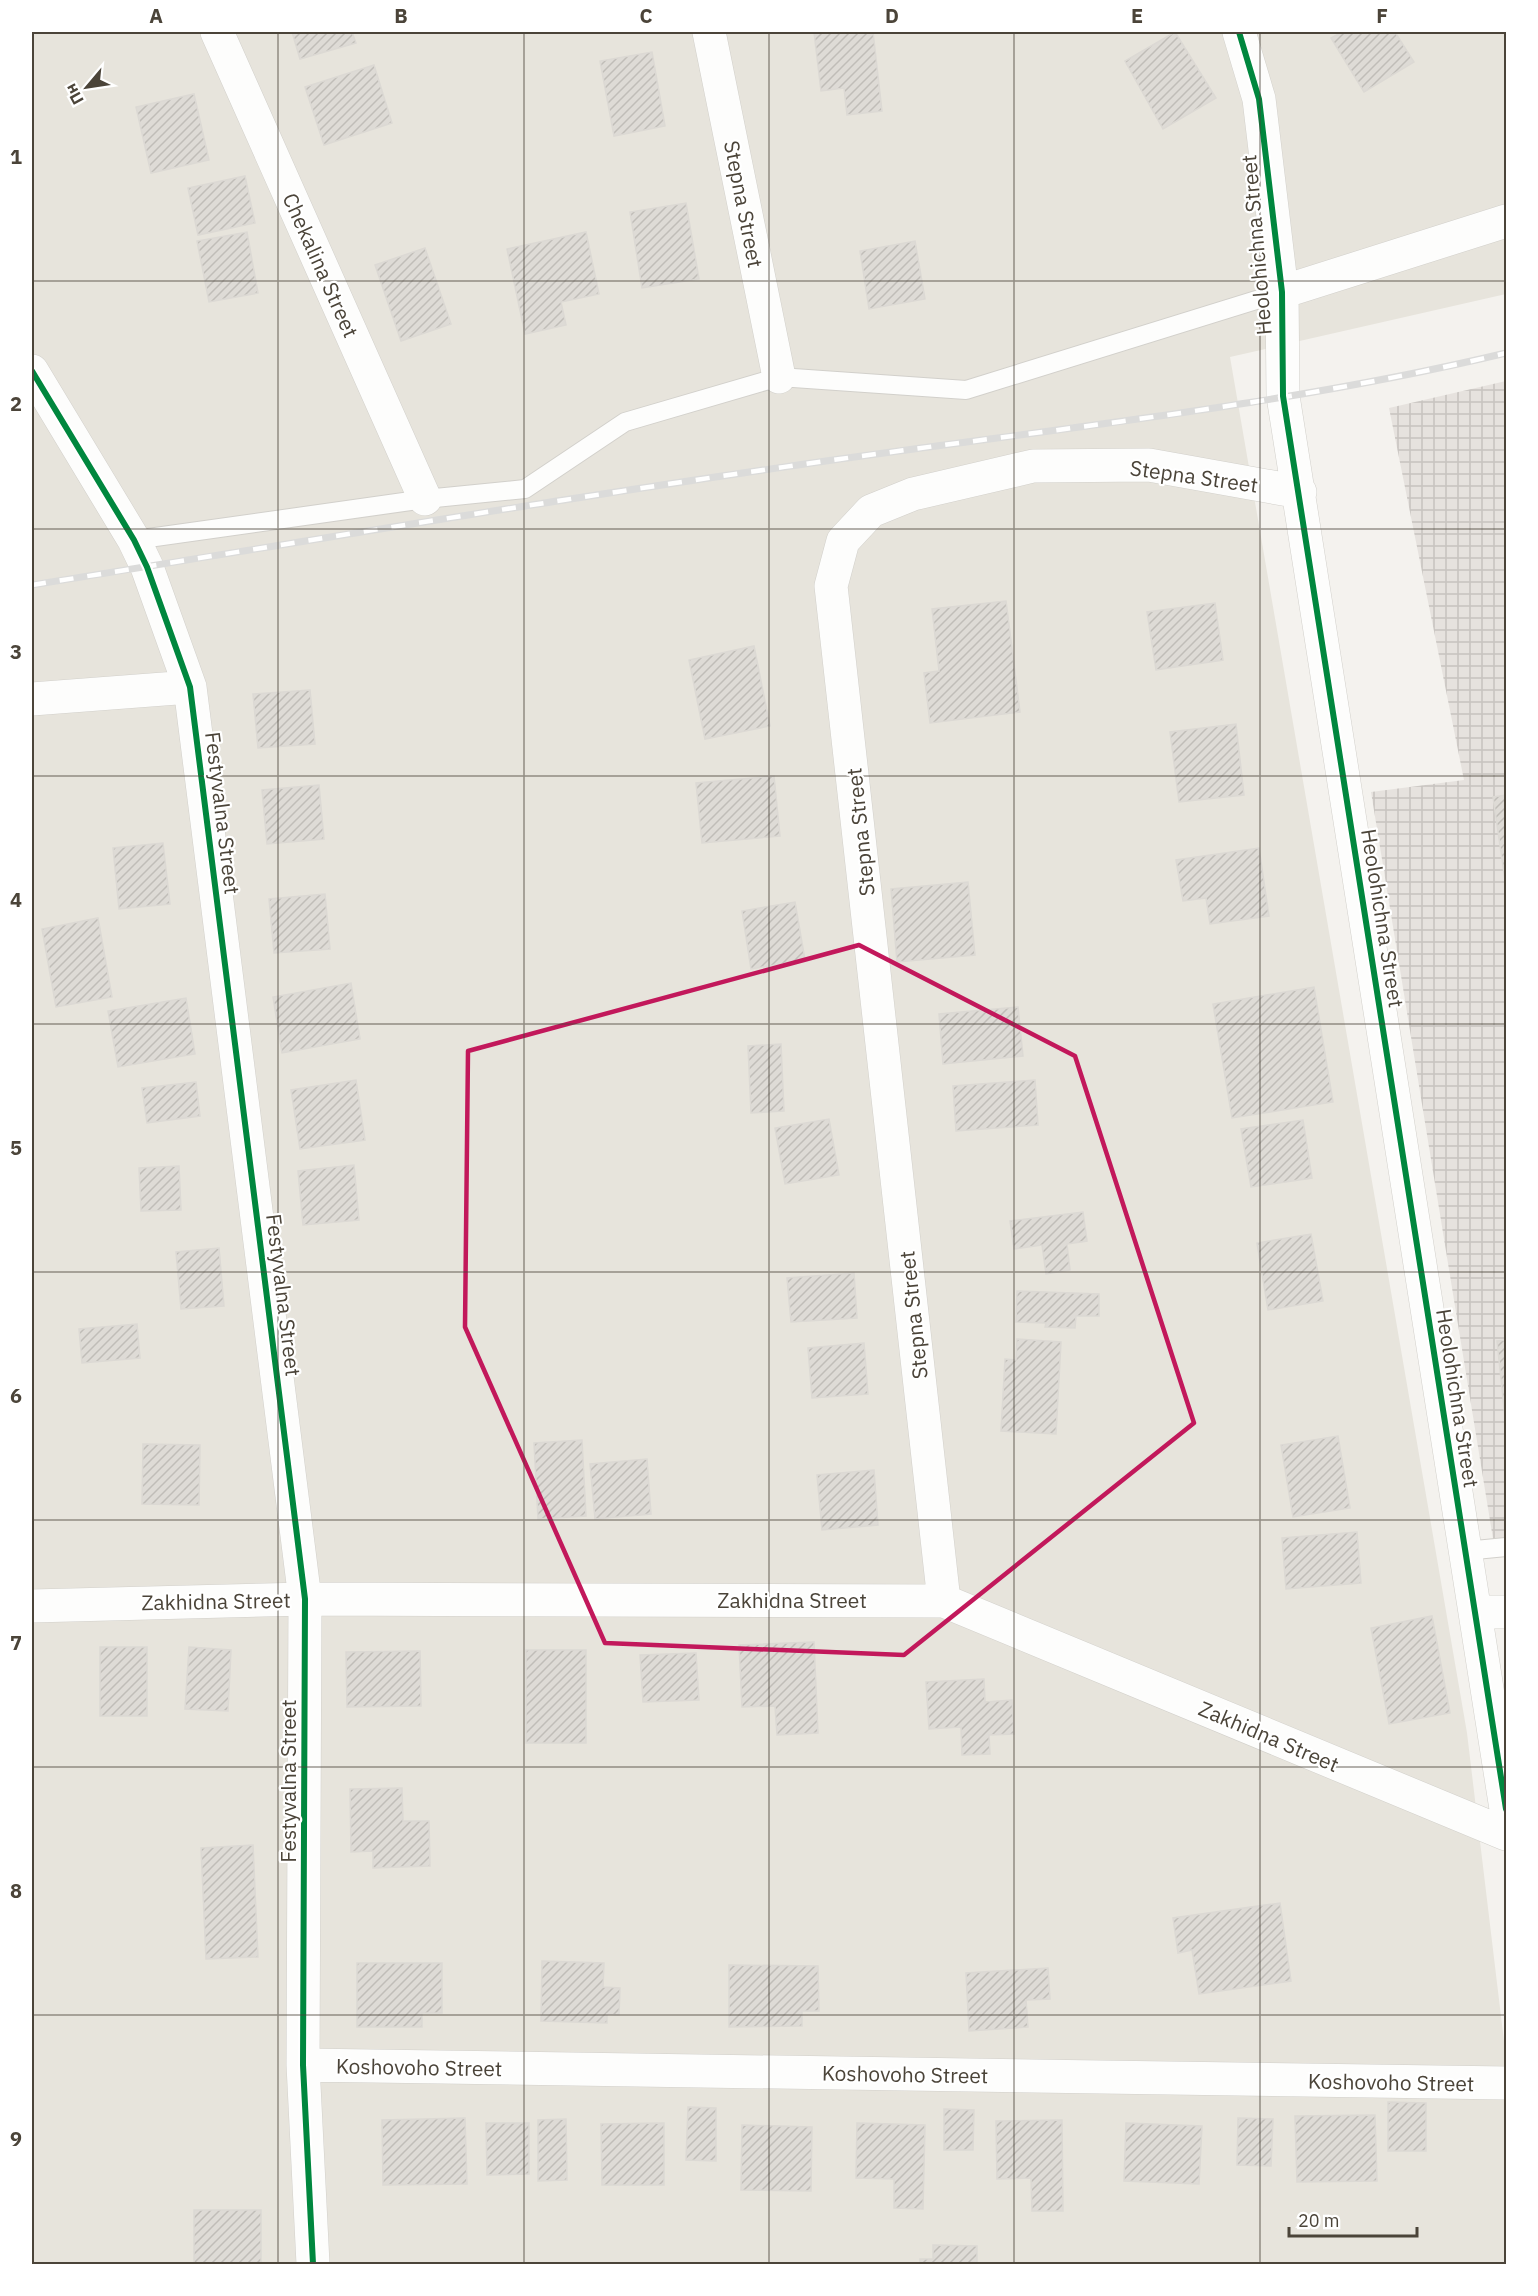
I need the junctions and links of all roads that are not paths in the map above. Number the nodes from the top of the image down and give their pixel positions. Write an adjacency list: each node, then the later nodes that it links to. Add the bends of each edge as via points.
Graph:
1 (217, 32): 9 (street, Chekalina Street)
2 (709, 32): 7 (street, Stepna Street)
3 (1239, 32): 5 (street, Heolohichna Street, via 1259,99)
4 (1506, 221): 5 (street)
5 (1282, 292): 7 (lane, via 966,390); 8 (street, Heolohichna Street, via 1283,396)
6 (32, 371): 10 (street, Festyvalna Street)
7 (780, 377): 9 (lane, via 625,422 525,489)
8 (1300, 492): 14 (street, Heolohichna Street); 16 (street, Stepna Street, via 1149,465 1033,466 902,498 871,511 843,541 831,586)
9 (425, 499): 10 (lane)
10 (134, 540): 11 (street, Festyvalna Street)
11 (190, 687): 12 (street); 15 (street, Festyvalna Street)
12 (32, 699)
13 (1506, 1547): 14 (lane)
14 (1466, 1551): 18 (street, Heolohichna Street)
15 (305, 1599): 16 (street, Zakhidna Street); 17 (street, Zakhidna Street); 21 (street, Festyvalna Street)
16 (944, 1601): 20 (street, Zakhidna Street)
17 (32, 1606)
18 (1491, 1612): 19 (street, Heolohichna Street)
19 (1506, 1809)
20 (1506, 1834)
21 (303, 2065): 22 (street, Koshovoho Street); 23 (street, Festyvalna Street)
22 (1506, 2084)
23 (313, 2265)

